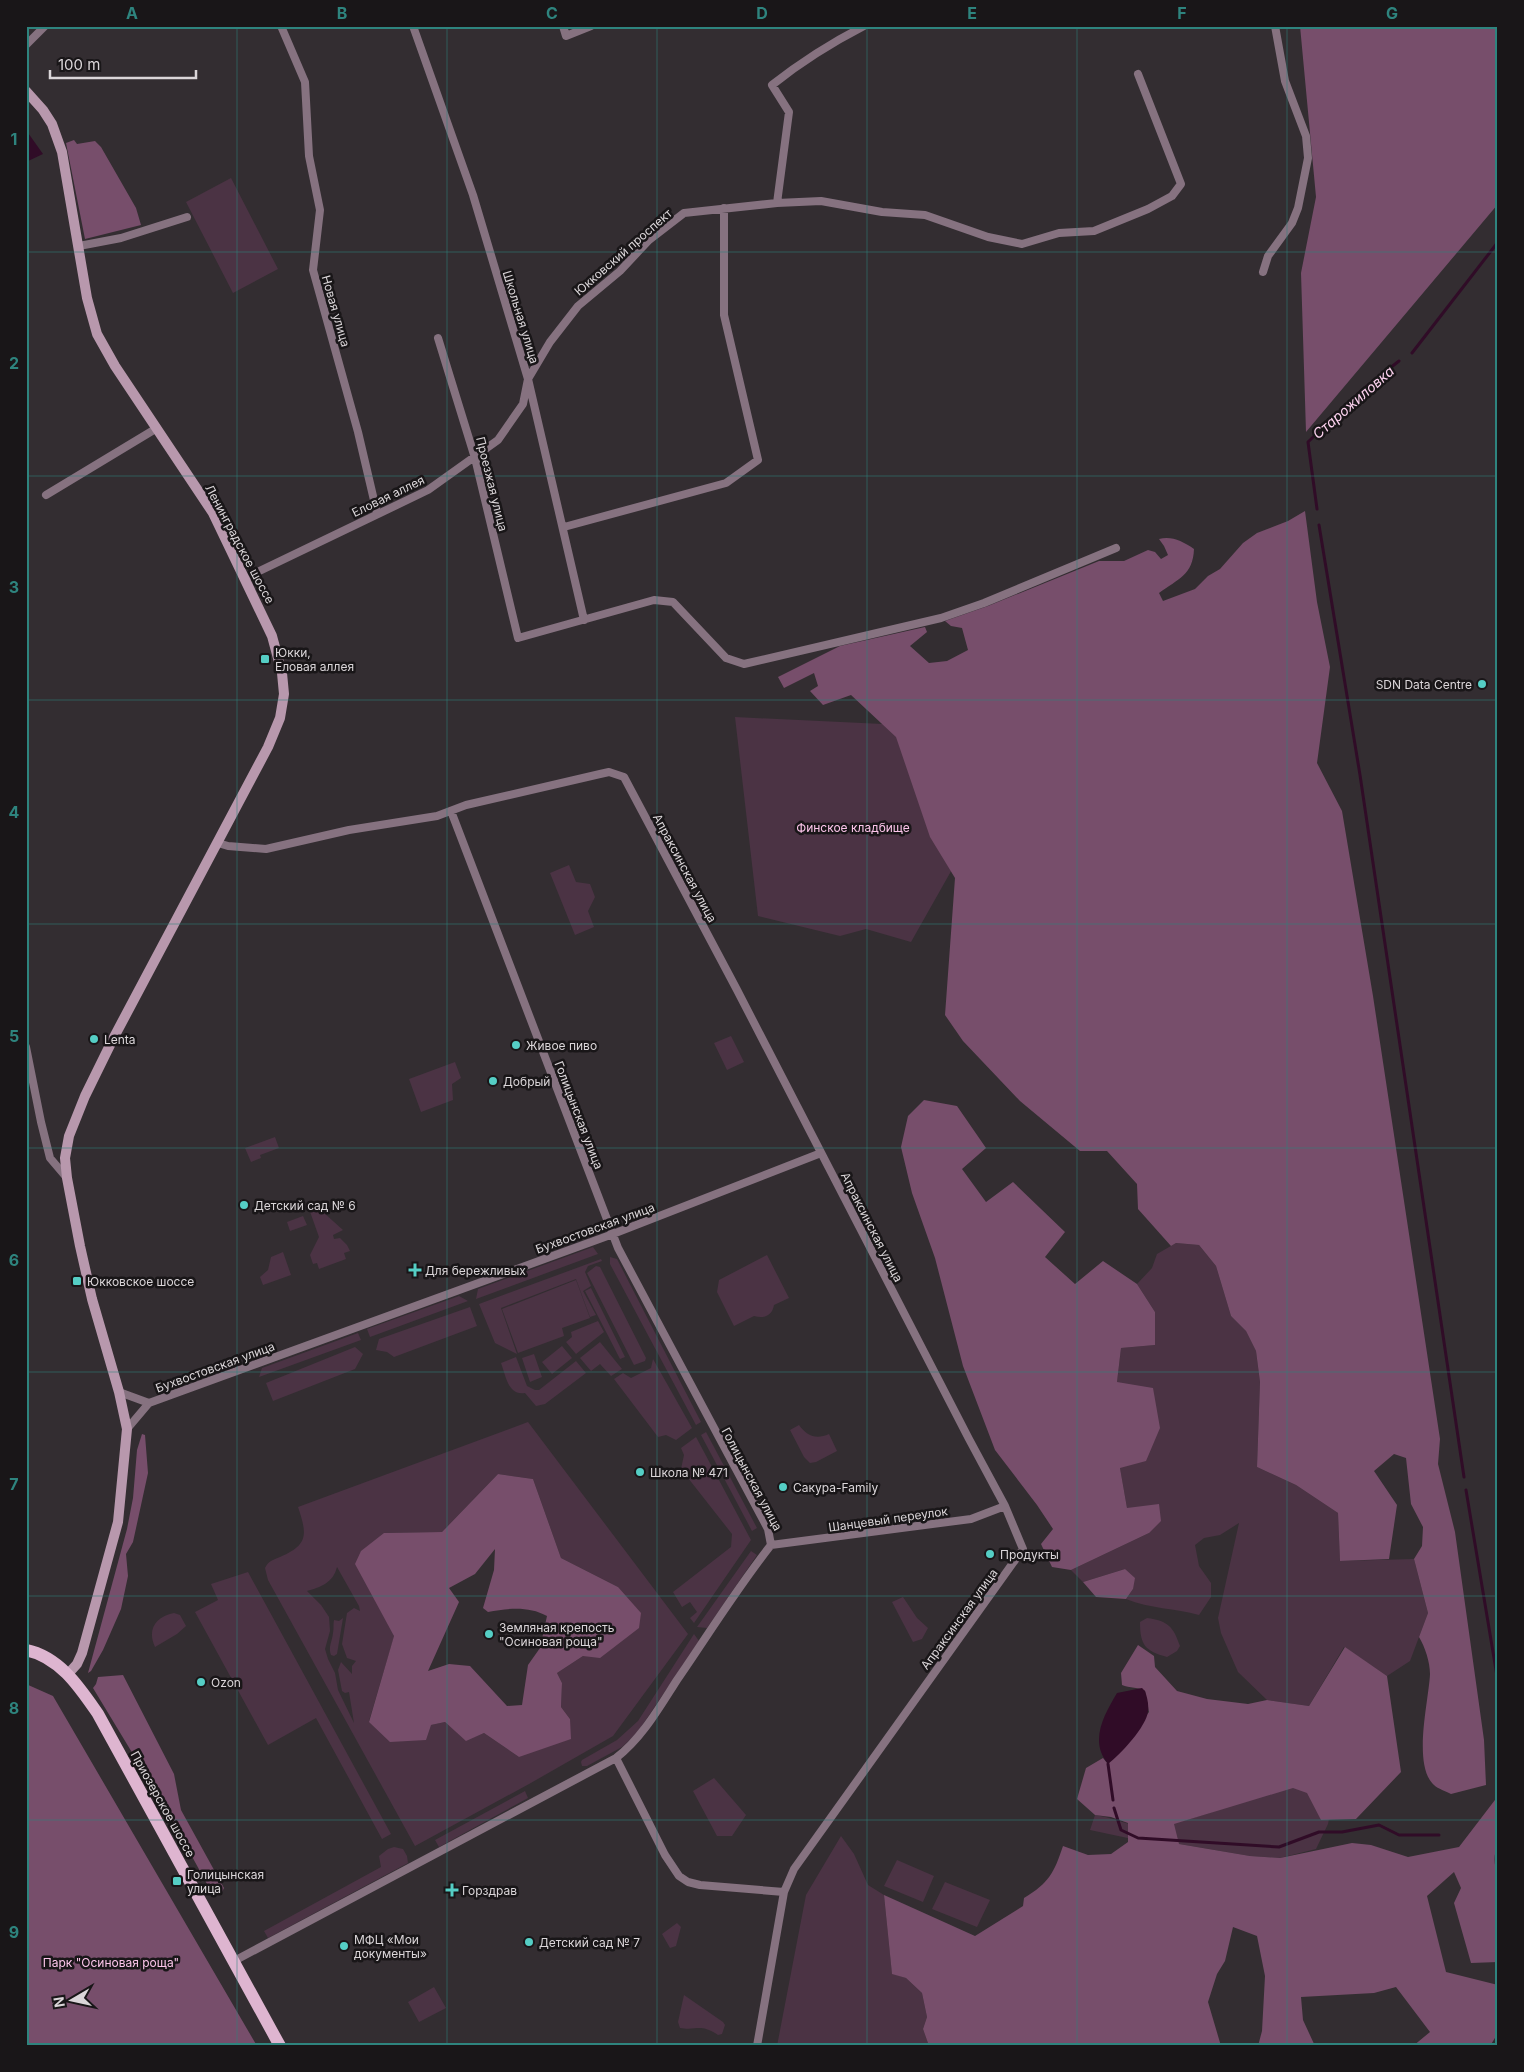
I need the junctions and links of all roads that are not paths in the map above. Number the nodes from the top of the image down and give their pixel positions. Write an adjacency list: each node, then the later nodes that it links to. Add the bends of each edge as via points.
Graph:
1 (45, 26): 8 (street)
2 (281, 26): 21 (street, Новая улица, via 305,82 309,156 320,210 313,270)
3 (413, 26): 17 (street, Школьная улица, via 473,195)
4 (564, 26): 5 (street, via 566,36)
5 (591, 26)
6 (864, 26): 11 (street, via 794,67 772,85 789,112)
7 (1275, 26): 15 (street, via 1285,81 1306,136 1308,158 1298,208 1292,223 1268,256)
8 (26, 45)
9 (1138, 74): 11 (street, Юкковский проспект, via 1181,184 1172,196 1094,232 1059,233 1022,244 988,238 925,215 882,212 821,201)
10 (26, 91): 14 (main road, Ленинградское шоссе, via 48,117 60,144)
11 (777, 203): 12 (street, Юкковский проспект)
12 (724, 208): 17 (street, Юкковский проспект, via 684,213 649,240 620,271 578,306 550,342); 22 (street, via 724,315 758,460 726,483)
13 (187, 217): 14 (street, via 121,238)
14 (79, 246): 18 (main road, Ленинградское шоссе, via 87,298 97,334 114,366)
15 (1263, 272)
16 (438, 338): 19 (street, Проезжая улица)
17 (528, 379): 19 (street, Еловая аллея, via 519,410 498,440); 22 (street, Школьная улица)
18 (157, 428): 20 (street); 24 (main road, Ленинградское шоссе, via 208,506)
19 (475, 458): 21 (street, Еловая аллея, via 428,490); 25 (street, Проезжая улица, via 518,638)
20 (46, 495)
21 (377, 513): 24 (street, Еловая аллея)
22 (564, 527): 25 (street, Школьная улица)
23 (1116, 548): 25 (street, via 940,618 744,664 726,658 674,602 654,600)
24 (245, 578): 27 (main road, Ленинградское шоссе, via 279,656 284,694 280,718 268,747)
25 (584, 620)
26 (451, 811): 27 (street, Апраксинская улица, via 266,849); 29 (street, Апраксинская улица, via 609,772 624,777); 31 (street, Голицынская улица)
27 (218, 843): 30 (main road, Ленинградское шоссе, via 85,1096 69,1136 65,1158)
28 (26, 1046): 30 (street, via 50,1158)
29 (821, 1153): 31 (street, Бухвостовская улица); 35 (street, Апраксинская улица)
30 (67, 1178): 32 (main road, via 92,1298)
31 (613, 1234): 33 (street, Бухвостовская улица); 36 (street, Голицынская улица, via 768,1529)
32 (119, 1392): 33 (street, Бухвостовская улица); 34 (main road)
33 (149, 1403): 34 (street, Бухвостовская улица)
34 (126, 1429): 38 (main road, via 118,1522 82,1653)
35 (1005, 1506): 36 (street, Шанцевый переулок, via 971,1519); 40 (street, Апраксинская улица, via 1024,1549 794,1868)
36 (771, 1545): 39 (street, Голицынская улица, via 640,1735)
37 (26, 1650): 38 (main road, Приозерское шоссе, via 44,1656)
38 (68, 1674): 41 (main road, Приозерское шоссе, via 98,1714)
39 (616, 1758): 40 (street, via 679,1876 700,1885); 41 (street, Голицынская улица)
40 (784, 1892): 43 (street, Апраксинская улица)
41 (234, 1961): 42 (main road, Приозерское шоссе)
42 (280, 2046)
43 (757, 2046)

